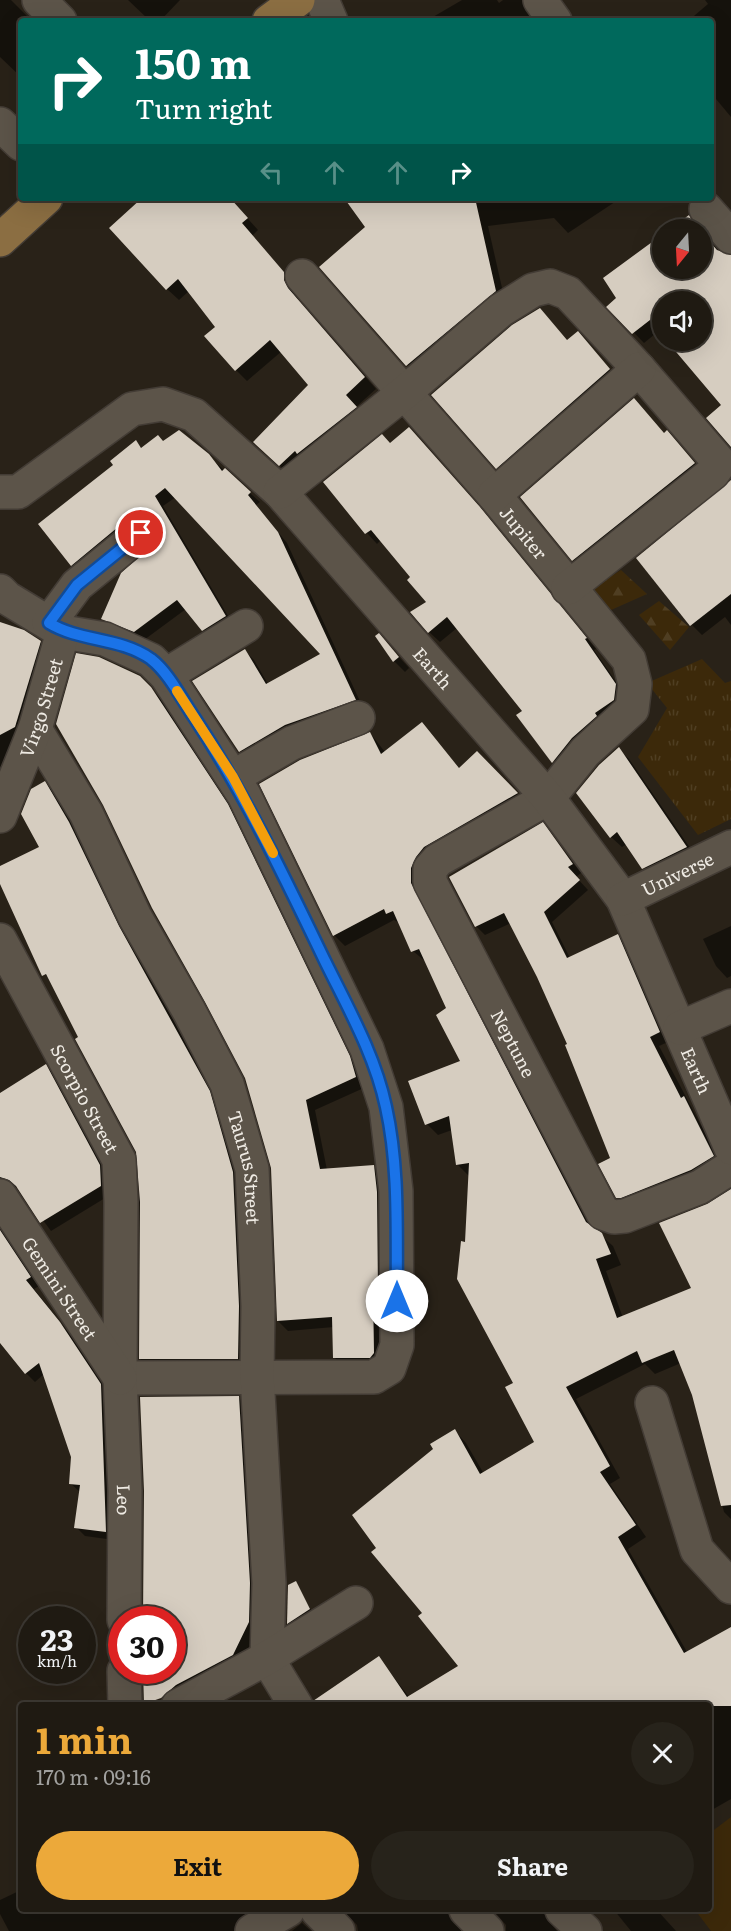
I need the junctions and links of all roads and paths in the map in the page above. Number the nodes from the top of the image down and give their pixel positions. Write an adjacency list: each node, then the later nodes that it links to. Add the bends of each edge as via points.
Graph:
1 (39, 0): 5 (street)
2 (298, 0): 6 (main road)
3 (322, 0): 7 (street)
4 (540, 0): 8 (street)
5 (57, 18)
6 (273, 18)
7 (330, 18)
8 (553, 18)
9 (0, 124): 10 (street)
10 (18, 141)
11 (43, 201): 14 (main road)
12 (706, 209): 13 (street)
13 (731, 237)
14 (0, 240)
15 (302, 276): 17 (street, Jupiter)
16 (639, 369): 17 (street, via 568,292 550,286 533,290 501,310); 20 (street); 22 (street, via 720,463 713,473)
17 (404, 393): 19 (street); 20 (street, Jupiter)
18 (0, 492): 19 (street, Earth, via 18,492 132,409 163,404 194,415)
19 (280, 492): 30 (street, Earth)
20 (494, 495): 22 (street, Jupiter)
21 (141, 533): 25 (street, via 77,585)
22 (568, 588): 30 (street, Jupiter, via 629,660 635,684 632,709 585,752)
23 (0, 591): 25 (street)
24 (246, 626): 26 (street)
25 (56, 627): 26 (street, via 129,648 151,660); 28 (street, Virgo Street)
26 (166, 675): 29 (street)
27 (358, 718): 29 (street, via 292,743)
28 (35, 729): 31 (street, Virgo Street); 40 (street, Taurus Street, via 86,813 135,918 227,1084 252,1169)
29 (233, 777): 40 (street, via 296,897 368,1049 386,1107 396,1191 397,1345 389,1368 374,1377)
30 (548, 798): 33 (street, Earth); 38 (street, Neptune, via 438,860 430,869 430,882 603,1213 614,1218 625,1216 700,1187)
31 (0, 816)
32 (731, 847): 33 (street, Universe)
33 (623, 899): 36 (street, Earth)
34 (0, 940): 41 (street, Scorpio Street, via 119,1160)
35 (731, 1006): 36 (street)
36 (680, 1028): 37 (street, Earth)
37 (731, 1148)
38 (731, 1167)
39 (0, 1196): 41 (street, Gemini Street)
40 (257, 1376): 41 (street); 46 (street, Taurus Street, via 269,1583)
41 (120, 1378): 45 (street, Leo, via 125,1470)
42 (651, 1403): 43 (street, via 697,1550)
43 (731, 1587)
44 (356, 1603): 46 (street)
45 (124, 1606)
46 (267, 1658): 49 (street); 50 (street)
47 (124, 1684): 48 (street)
48 (125, 1702)
49 (185, 1702)
50 (294, 1702)
51 (285, 1912): 55 (street)
52 (319, 1912): 56 (street)
53 (468, 1912): 57 (street)
54 (564, 1912): 58 (street)
55 (252, 1931)
56 (338, 1931)
57 (487, 1931)
58 (585, 1931)

